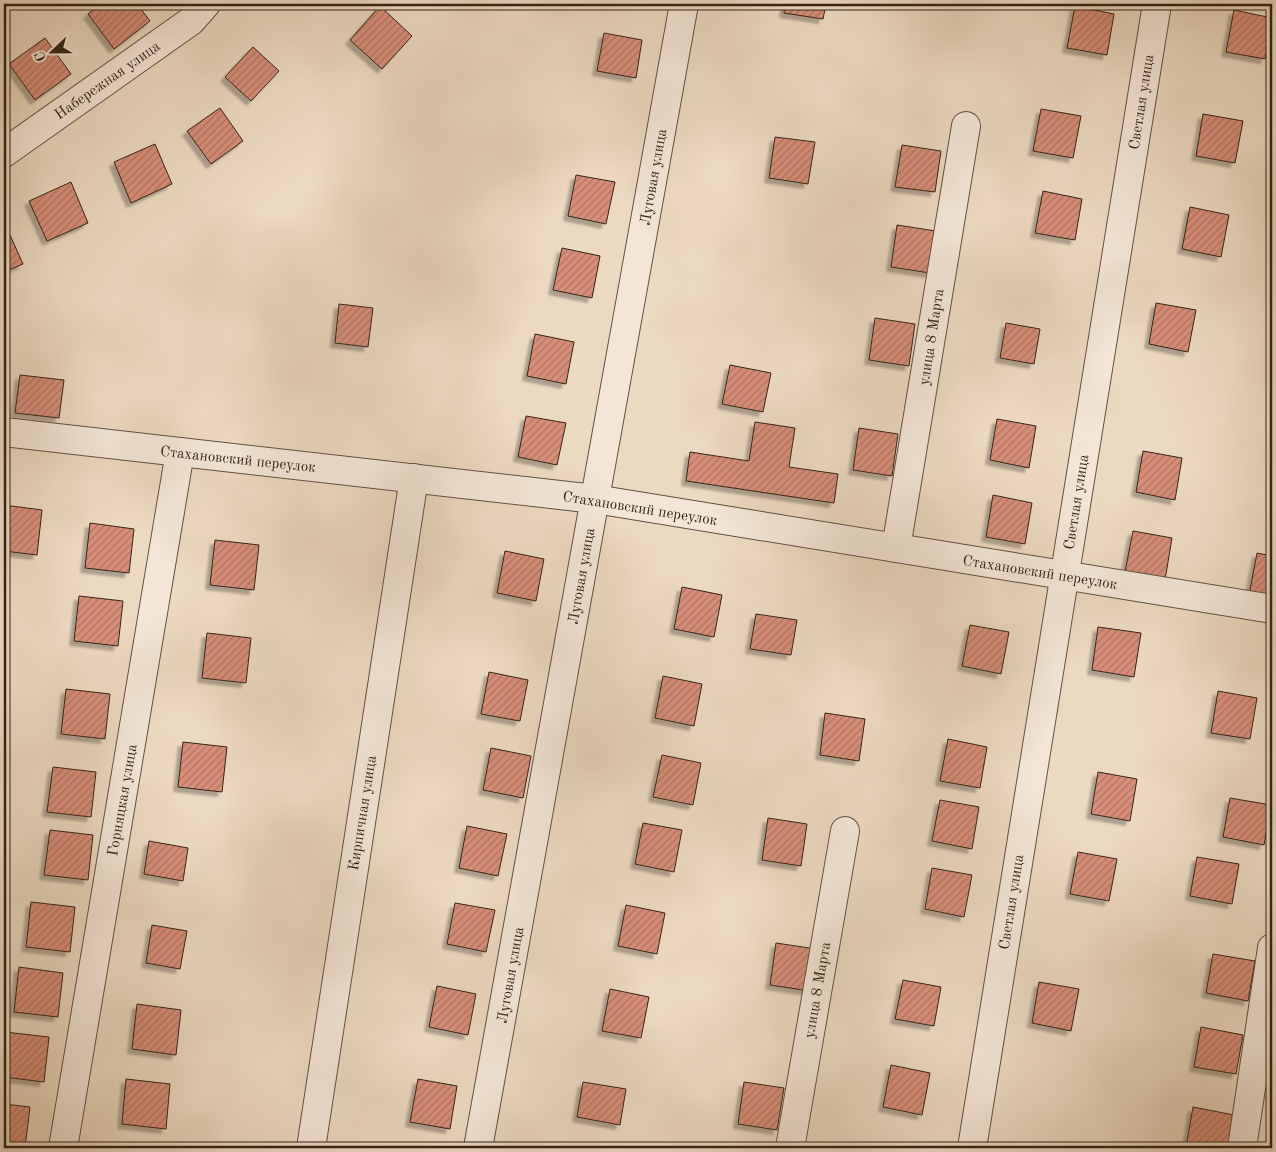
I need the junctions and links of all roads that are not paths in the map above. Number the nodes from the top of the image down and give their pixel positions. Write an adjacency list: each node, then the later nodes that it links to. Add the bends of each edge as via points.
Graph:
1 (206, 4): 5 (street, Набережная улица, via 191,21)
2 (684, 4): 9 (street, Луговая улица)
3 (1157, 4): 11 (street, Светлая улица)
4 (966, 126): 10 (street, улица 8 Марта)
5 (4, 153)
6 (4, 432): 7 (street, Стахановский переулок)
7 (180, 452): 8 (street, Стахановский переулок); 15 (street, Горняцкая улица)
8 (414, 478): 9 (street, Стахановский переулок); 16 (street, Кирпичная улица)
9 (595, 500): 10 (street, Стахановский переулок); 17 (street, Луговая улица)
10 (896, 548): 11 (street, Стахановский переулок)
11 (1064, 576): 12 (street, Стахановский переулок); 19 (street, Светлая улица)
12 (1272, 609)
13 (844, 831): 18 (street, улица 8 Марта)
14 (1272, 948): 20 (street)
15 (63, 1148)
16 (311, 1148)
17 (478, 1148)
18 (790, 1148)
19 (972, 1148)
20 (1242, 1148)

